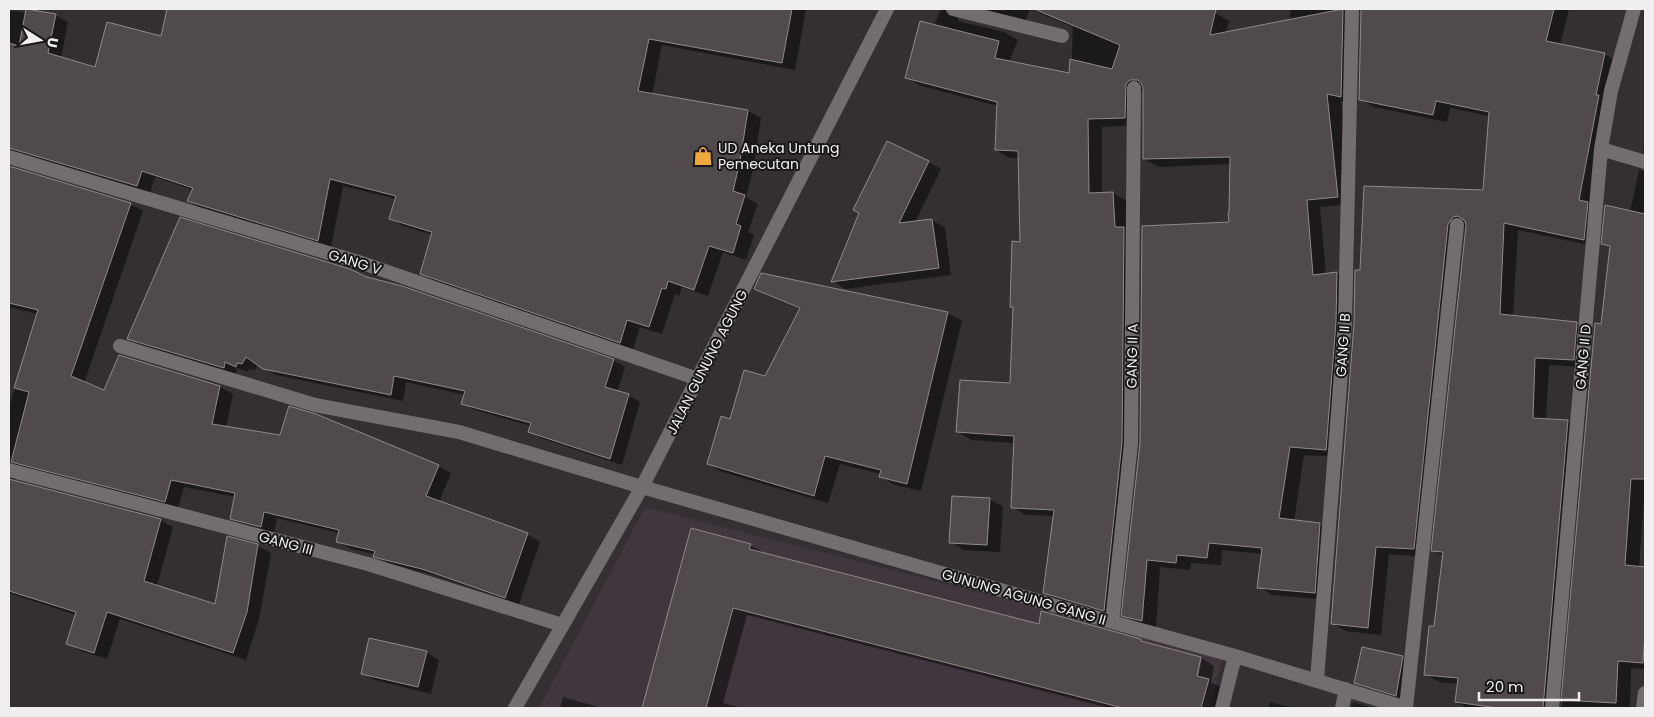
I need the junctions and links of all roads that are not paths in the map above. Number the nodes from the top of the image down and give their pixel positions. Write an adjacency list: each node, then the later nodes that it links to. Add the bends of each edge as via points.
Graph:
1 (887, 9): 12 (street, JALAN GUNUNG AGUNG)
2 (953, 9): 5 (street)
3 (1352, 9): 18 (street, GANG II B, via 1345,322)
4 (1634, 9): 7 (street, GANG II D, via 1611,91)
5 (1062, 36)
6 (1134, 88): 15 (street, GANG II A, via 1131,443)
7 (1601, 149): 9 (street); 25 (street, GANG II D)
8 (9, 157): 12 (street, GANG V, via 365,264)
9 (1645, 162)
10 (1457, 225): 24 (street)
11 (120, 346): 14 (street, GUNUNG AGUNG GANG II, via 315,405 459,432)
12 (698, 379): 14 (street, JALAN GUNUNG AGUNG)
13 (9, 470): 16 (street, GANG III, via 368,564)
14 (642, 487): 15 (street, GUNUNG AGUNG GANG II); 16 (street, JALAN GUNUNG AGUNG)
15 (1112, 622): 17 (street, GUNUNG AGUNG GANG II)
16 (562, 625): 21 (street, JALAN GUNUNG AGUNG)
17 (1234, 656): 18 (street, GUNUNG AGUNG GANG II); 22 (street)
18 (1317, 680): 19 (street, GUNUNG AGUNG GANG II)
19 (1346, 689): 23 (street); 24 (street, GUNUNG AGUNG GANG II)
20 (1645, 693): 26 (street)
21 (515, 708)
22 (1222, 708)
23 (1342, 708)
24 (1406, 708)
25 (1552, 708)
26 (1643, 708)

